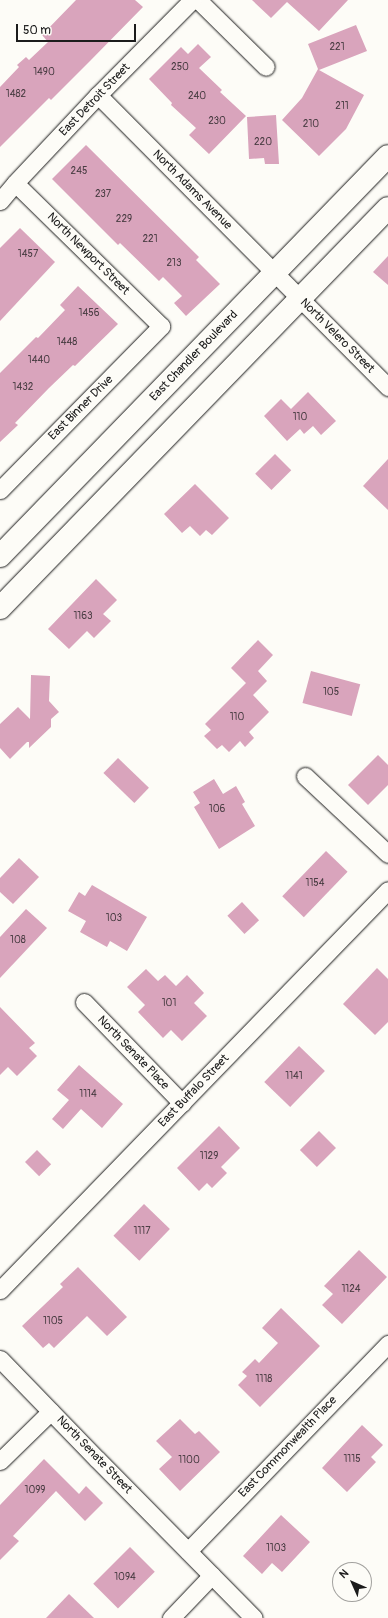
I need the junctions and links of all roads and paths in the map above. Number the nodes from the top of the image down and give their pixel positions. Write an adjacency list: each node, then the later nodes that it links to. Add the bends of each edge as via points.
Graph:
1 (192, 0): 4 (street, East Detroit Street)
2 (198, 0): 3 (street)
3 (266, 67)
4 (98, 95): 6 (street, East Detroit Street); 9 (street, North Adams Avenue)
5 (388, 156): 9 (main road, East Chandler Boulevard)
6 (15, 183): 7 (street, East Detroit Street); 10 (street, North Newport Street)
7 (0, 201)
8 (388, 208): 9 (main road, East Chandler Boulevard)
9 (287, 285): 11 (street, North Velero Street); 13 (main road, East Chandler Boulevard); 14 (main road, East Chandler Boulevard)
10 (161, 326): 12 (street, East Binner Drive)
11 (388, 387)
12 (0, 490)
13 (0, 556)
14 (0, 608)
15 (305, 776): 16 (street)
16 (388, 854)
17 (388, 890): 19 (street, East Buffalo Street)
18 (84, 1002): 19 (street, North Senate Place)
19 (182, 1103): 20 (street, East Buffalo Street)
20 (0, 1290)
21 (388, 1344): 25 (street, East Commonwealth Place)
22 (0, 1359): 23 (street, North Senate Street)
23 (50, 1411): 24 (street); 25 (street, North Senate Street)
24 (0, 1461)
25 (188, 1551): 26 (street, North Senate Street)
26 (212, 1575): 27 (street); 28 (street, North Senate Street)
27 (171, 1618)
28 (254, 1618)

